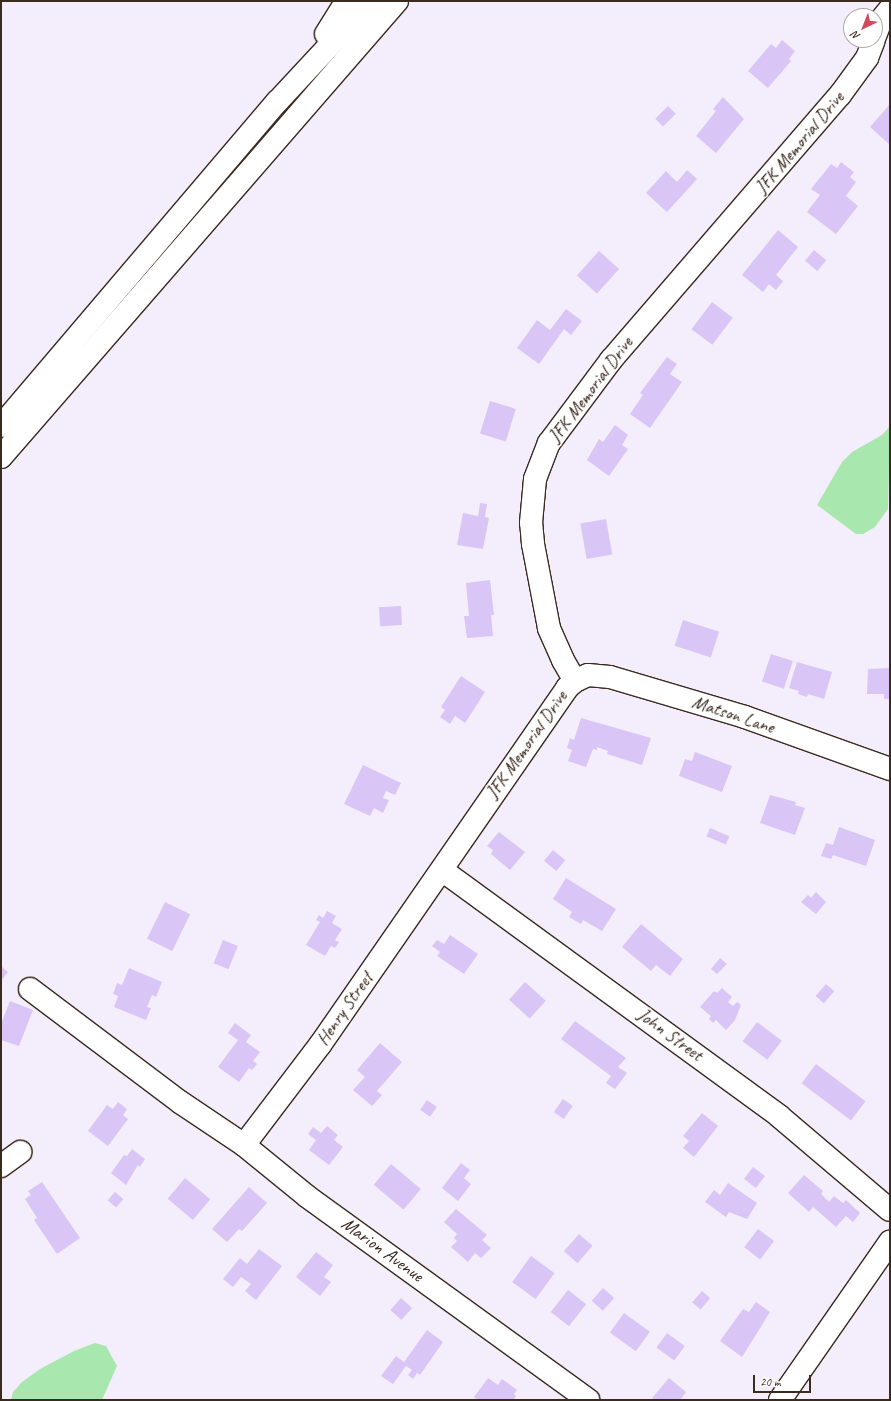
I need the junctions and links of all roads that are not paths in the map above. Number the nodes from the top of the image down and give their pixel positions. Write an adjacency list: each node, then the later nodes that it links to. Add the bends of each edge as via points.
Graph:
1 (347, 1): 7 (main road, via 324,38)
2 (371, 1): 7 (main road)
3 (397, 1): 9 (main road)
4 (890, 9): 5 (main road)
5 (883, 19)
6 (871, 48): 10 (main road, JFK Memorial Drive, via 867,58 840,95 610,360 565,420 542,458 533,493 533,544 549,628)
7 (277, 102): 8 (main road)
8 (1, 426)
9 (1, 457)
10 (575, 681): 11 (main road, Matson Lane, via 588,675 610,677 745,717); 12 (main road, JFK Memorial Drive, via 567,688)
11 (890, 769)
12 (442, 870): 14 (main road, Henry Street, via 320,1045); 17 (main road, John Street, via 779,1116)
13 (30, 989): 14 (main road, Marion Avenue, via 176,1099)
14 (244, 1145): 19 (main road, Marion Avenue, via 308,1197)
15 (20, 1152): 16 (main road)
16 (1, 1166)
17 (890, 1210)
18 (890, 1242): 20 (main road)
19 (588, 1400)
20 (780, 1400)

